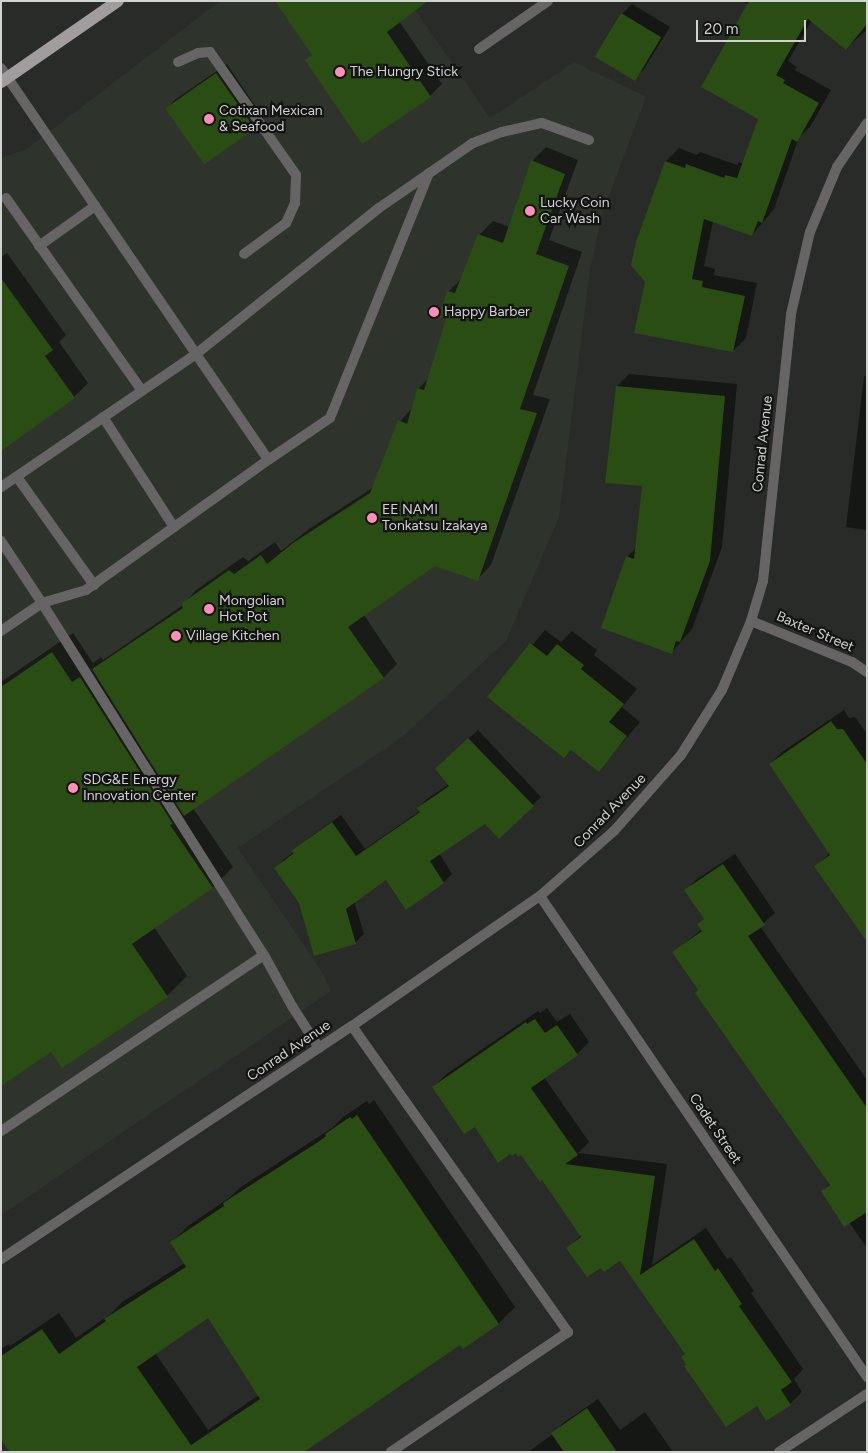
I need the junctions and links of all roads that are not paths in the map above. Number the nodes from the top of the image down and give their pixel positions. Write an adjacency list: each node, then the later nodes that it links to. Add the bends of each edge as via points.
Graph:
1 (118, 1): 5 (main road)
2 (548, 1): 3 (street)
3 (479, 49)
4 (178, 62): 12 (street, via 198,53 210,52 296,175 295,203 286,223)
5 (3, 76): 10 (street)
6 (867, 124): 23 (street, Conrad Avenue, via 837,167 810,232 791,314 763,581)
7 (589, 140): 8 (street, via 542,123 473,143)
8 (430, 172): 13 (street, via 379,208); 16 (street, via 330,418)
9 (6, 198): 11 (street)
10 (95, 206): 11 (street); 13 (street)
11 (40, 246): 14 (street)
12 (244, 254)
13 (196, 354): 14 (street); 16 (street)
14 (142, 391): 15 (street)
15 (103, 417): 17 (street); 19 (street)
16 (268, 460): 19 (street)
17 (17, 477): 18 (street); 21 (street)
18 (1, 487)
19 (174, 527): 21 (street)
20 (1, 540): 22 (street)
21 (94, 585): 22 (street)
22 (42, 603): 24 (street); 27 (street)
23 (751, 621): 25 (street, Baxter Street, via 852,662); 26 (street, Conrad Avenue, via 722,690 681,755 614,831)
24 (1, 631)
25 (867, 672)
26 (540, 896): 28 (street, Conrad Avenue); 32 (street, Cadet Street)
27 (264, 955): 29 (street); 30 (street)
28 (352, 1026): 29 (street, Conrad Avenue); 34 (street, via 568,1332)
29 (319, 1048): 31 (street, Conrad Avenue)
30 (1, 1131)
31 (1, 1259)
32 (867, 1377)
33 (867, 1394): 35 (street)
34 (391, 1452)
35 (779, 1452)

